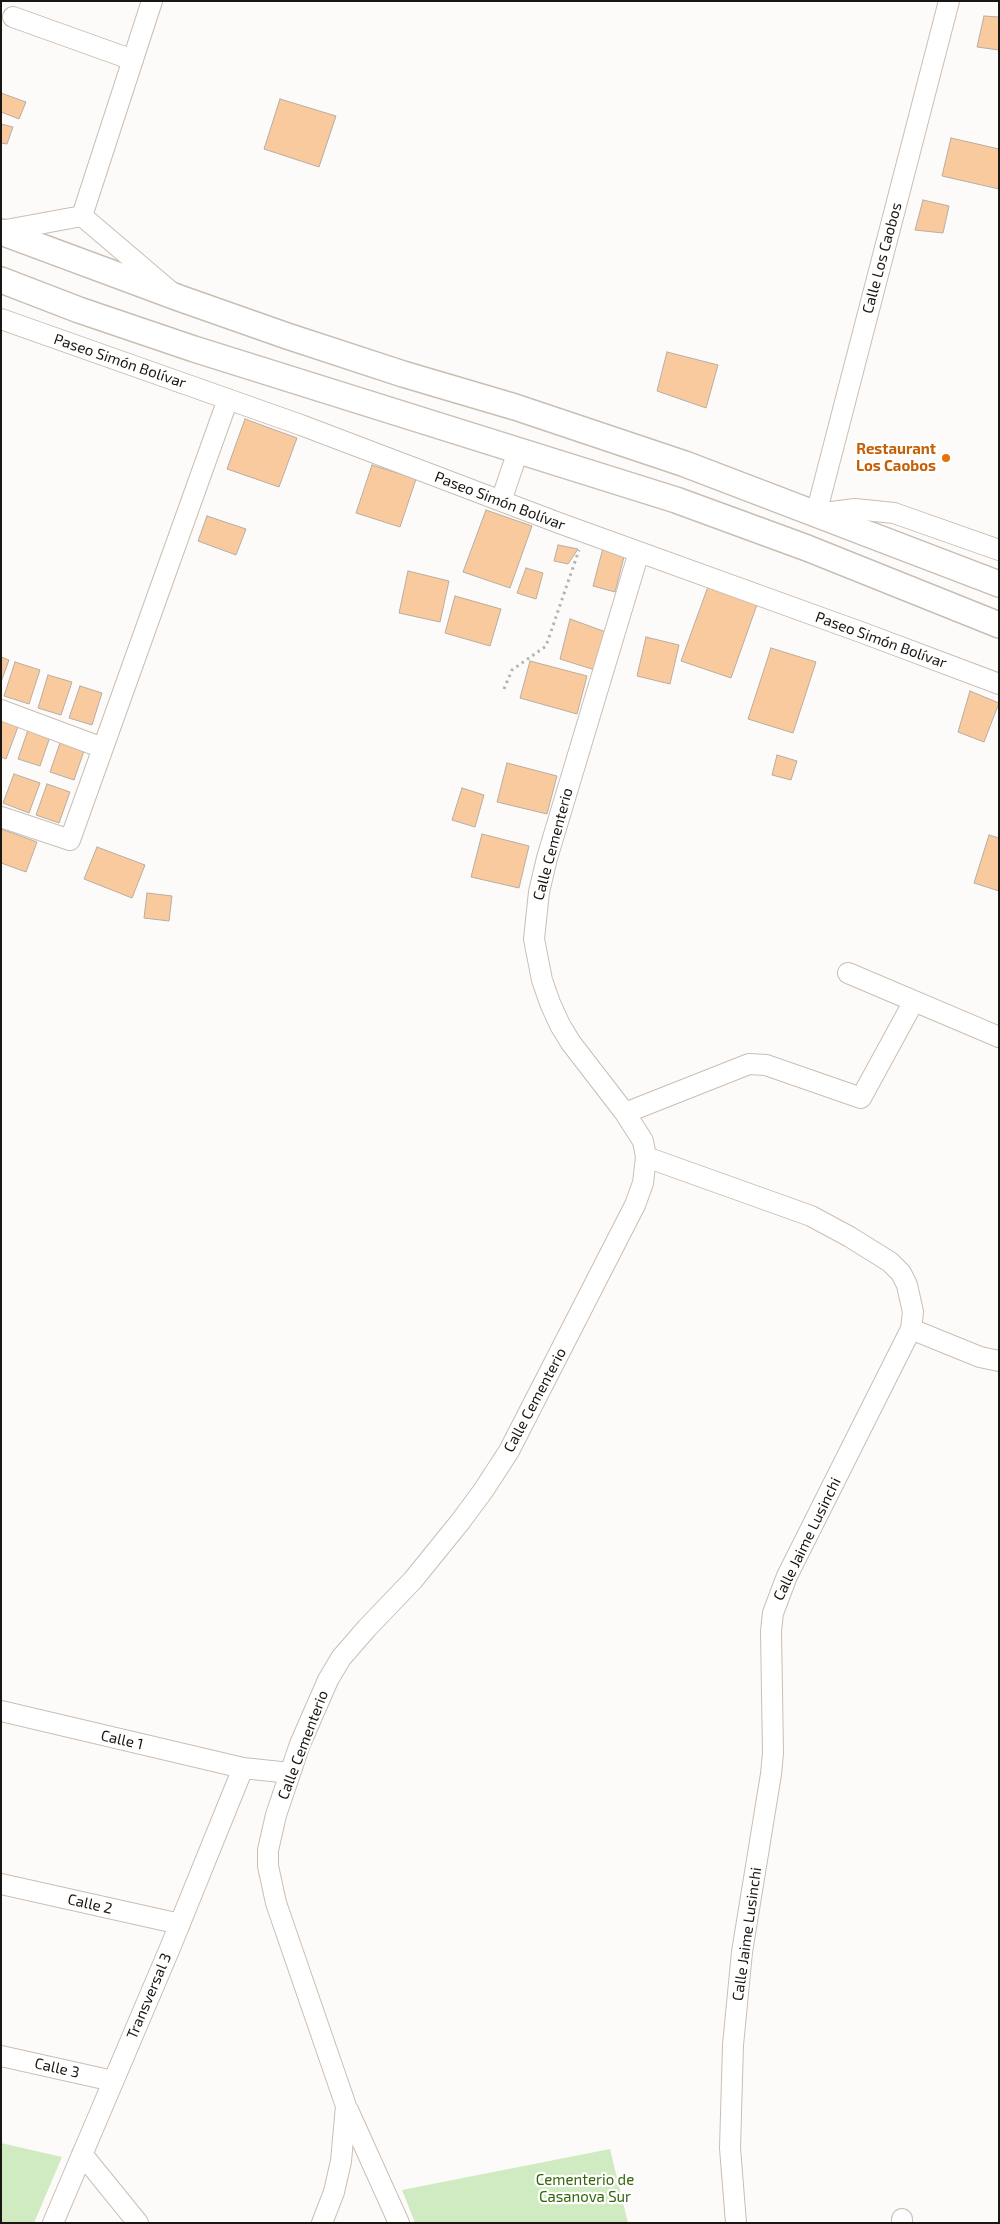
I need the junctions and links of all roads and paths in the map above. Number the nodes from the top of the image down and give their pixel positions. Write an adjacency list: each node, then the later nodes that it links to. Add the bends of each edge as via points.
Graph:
1 (152, 1): 4 (street)
2 (949, 1): 13 (street, Calle Los Caobos)
3 (13, 16): 4 (street)
4 (133, 60): 5 (street)
5 (82, 216): 6 (street); 8 (street)
6 (1, 232): 8 (main road)
7 (1, 280): 11 (main road, via 194,349)
8 (179, 298): 13 (main road, via 685,464)
9 (1, 319): 10 (street, Paseo Simón Bolívar)
10 (228, 399): 12 (street, Paseo Simón Bolívar); 23 (street)
11 (518, 450): 12 (street); 15 (main road, via 676,500)
12 (501, 501): 14 (street, Paseo Simón Bolívar)
13 (816, 514): 15 (main road); 16 (street, via 855,509 894,513); 18 (main road)
14 (584, 532): 17 (street, Paseo Simón Bolívar); 21 (path, via 546,646 512,670)
15 (807, 548): 19 (main road)
16 (999, 550)
17 (639, 552): 20 (street, Paseo Simón Bolívar); 28 (street, Calle Cementerio, via 547,858 535,922 537,957 550,1003 571,1043)
18 (999, 584)
19 (999, 625)
20 (999, 684)
21 (504, 689)
22 (1, 710): 23 (street)
23 (103, 748): 24 (street, via 70,840)
24 (1, 817)
25 (848, 973): 26 (street)
26 (914, 1001): 27 (street); 28 (street, via 861,1098 766,1065 749,1064)
27 (999, 1037)
28 (625, 1113): 29 (street, Calle Cementerio, via 642,1141)
29 (646, 1157): 30 (street, Calle Jaime Lusinchi, via 811,1216 890,1262 907,1285 913,1312); 34 (street, Calle Cementerio, via 635,1204 509,1451 483,1491 414,1580 341,1658 315,1708)
30 (911, 1329): 31 (street); 45 (street, Calle Jaime Lusinchi, via 787,1576 773,1613 773,1753 742,1952 733,2045 730,2148)
31 (999, 1362)
32 (1, 1711): 33 (street, Calle 1)
33 (243, 1768): 34 (street, Calle 1); 36 (street, Transversal 3)
34 (290, 1772): 39 (street, Calle Cementerio, via 271,1834 268,1850 270,1874 276,1903)
35 (1, 1884): 36 (street, Calle 2)
36 (180, 1924): 38 (street, Transversal 3)
37 (1, 2056): 38 (street, Calle 3)
38 (113, 2081): 40 (street, Transversal 3)
39 (346, 2106): 43 (street, Calle Cementerio, via 341,2160 334,2192); 44 (street)
40 (82, 2154): 41 (street, Transversal 3); 42 (street)
41 (53, 2223)
42 (138, 2223)
43 (322, 2223)
44 (398, 2223)
45 (736, 2223)

